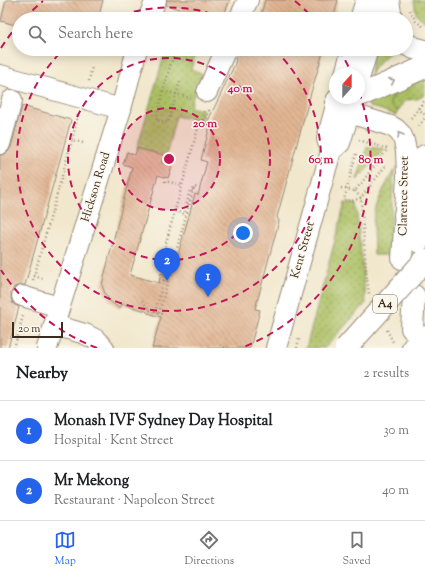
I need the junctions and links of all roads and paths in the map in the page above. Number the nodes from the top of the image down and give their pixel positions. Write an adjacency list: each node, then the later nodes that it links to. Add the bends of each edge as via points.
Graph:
1 (156, 0): 7 (street)
2 (248, 0): 8 (street)
3 (366, 0): 9 (street)
4 (381, 0): 10 (street)
5 (388, 0): 11 (highway)
6 (409, 8): 12 (path)
7 (151, 12)
8 (242, 12)
9 (362, 12)
10 (378, 12)
11 (389, 12)
12 (411, 12)
13 (413, 16): 14 (path, via 416,22)
14 (425, 28)
15 (413, 48): 16 (highway)
16 (425, 51)
17 (136, 56): 38 (street, Hickson Road)
18 (173, 56): 29 (path)
19 (223, 56): 34 (street)
20 (350, 56): 24 (street)
21 (366, 56): 25 (street)
22 (92, 67): 27 (path)
23 (425, 67): 30 (highway, one-way to 23)
24 (347, 68)
25 (362, 68)
26 (0, 75): 38 (street)
27 (89, 81)
28 (180, 81): 31 (path)
29 (163, 91): 31 (path); 31 (path, via 156,120 168,123)
30 (365, 93)
31 (176, 94): 34 (path)
32 (12, 100): 51 (street)
33 (425, 100): 37 (path)
34 (204, 101): 45 (path); 45 (path, via 206,121)
35 (346, 104): 84 (street, Kent Street, via 340,143 331,151)
36 (351, 104): 66 (street, Clarence Street, one-way to 36, via 407,176 401,134)
37 (418, 108): 40 (path); 42 (path)
38 (121, 109): 76 (street, Hickson Road)
39 (78, 112): 48 (path)
40 (425, 115)
41 (425, 118): 43 (path)
42 (409, 120)
43 (422, 122): 44 (path); 46 (path)
44 (425, 125)
45 (201, 126): 57 (path, via 198,128)
46 (419, 126)
47 (360, 138): 60 (path)
48 (72, 140): 50 (path); 69 (path)
49 (364, 141): 53 (path)
50 (83, 143)
51 (0, 144)
52 (390, 146): 53 (path)
53 (388, 149): 62 (path)
54 (425, 156): 66 (highway, via 410,193)
55 (388, 163): 64 (path)
56 (164, 182): 57 (path)
57 (182, 185): 65 (path)
58 (199, 188): 61 (path, via 194,187)
59 (341, 188): 60 (path)
60 (346, 189): 62 (path); 64 (path, via 344,200)
61 (193, 191): 65 (path, via 190,190 184,214); 75 (path, via 160,313)
62 (355, 191): 64 (path)
63 (425, 195): 67 (highway, via 420,218)
64 (361, 198): 71 (path)
65 (175, 211): 75 (path, via 164,250 168,264)
66 (405, 215): 68 (street, Clarence Street)
67 (422, 250): 85 (highway, A4, bridge)
68 (402, 259)
69 (34, 276): 70 (path); 72 (path)
70 (44, 279)
71 (369, 296)
72 (26, 297): 76 (street); 80 (path)
73 (409, 300): 78 (highway)
74 (142, 301): 75 (path)
75 (155, 312)
76 (57, 316): 81 (street, Hickson Road); 82 (street, via 95,339)
77 (385, 328): 78 (path)
78 (410, 338)
79 (220, 346): 83 (path)
80 (14, 348)
81 (47, 348)
82 (104, 348)
83 (228, 348)
84 (276, 348)
85 (346, 348)

